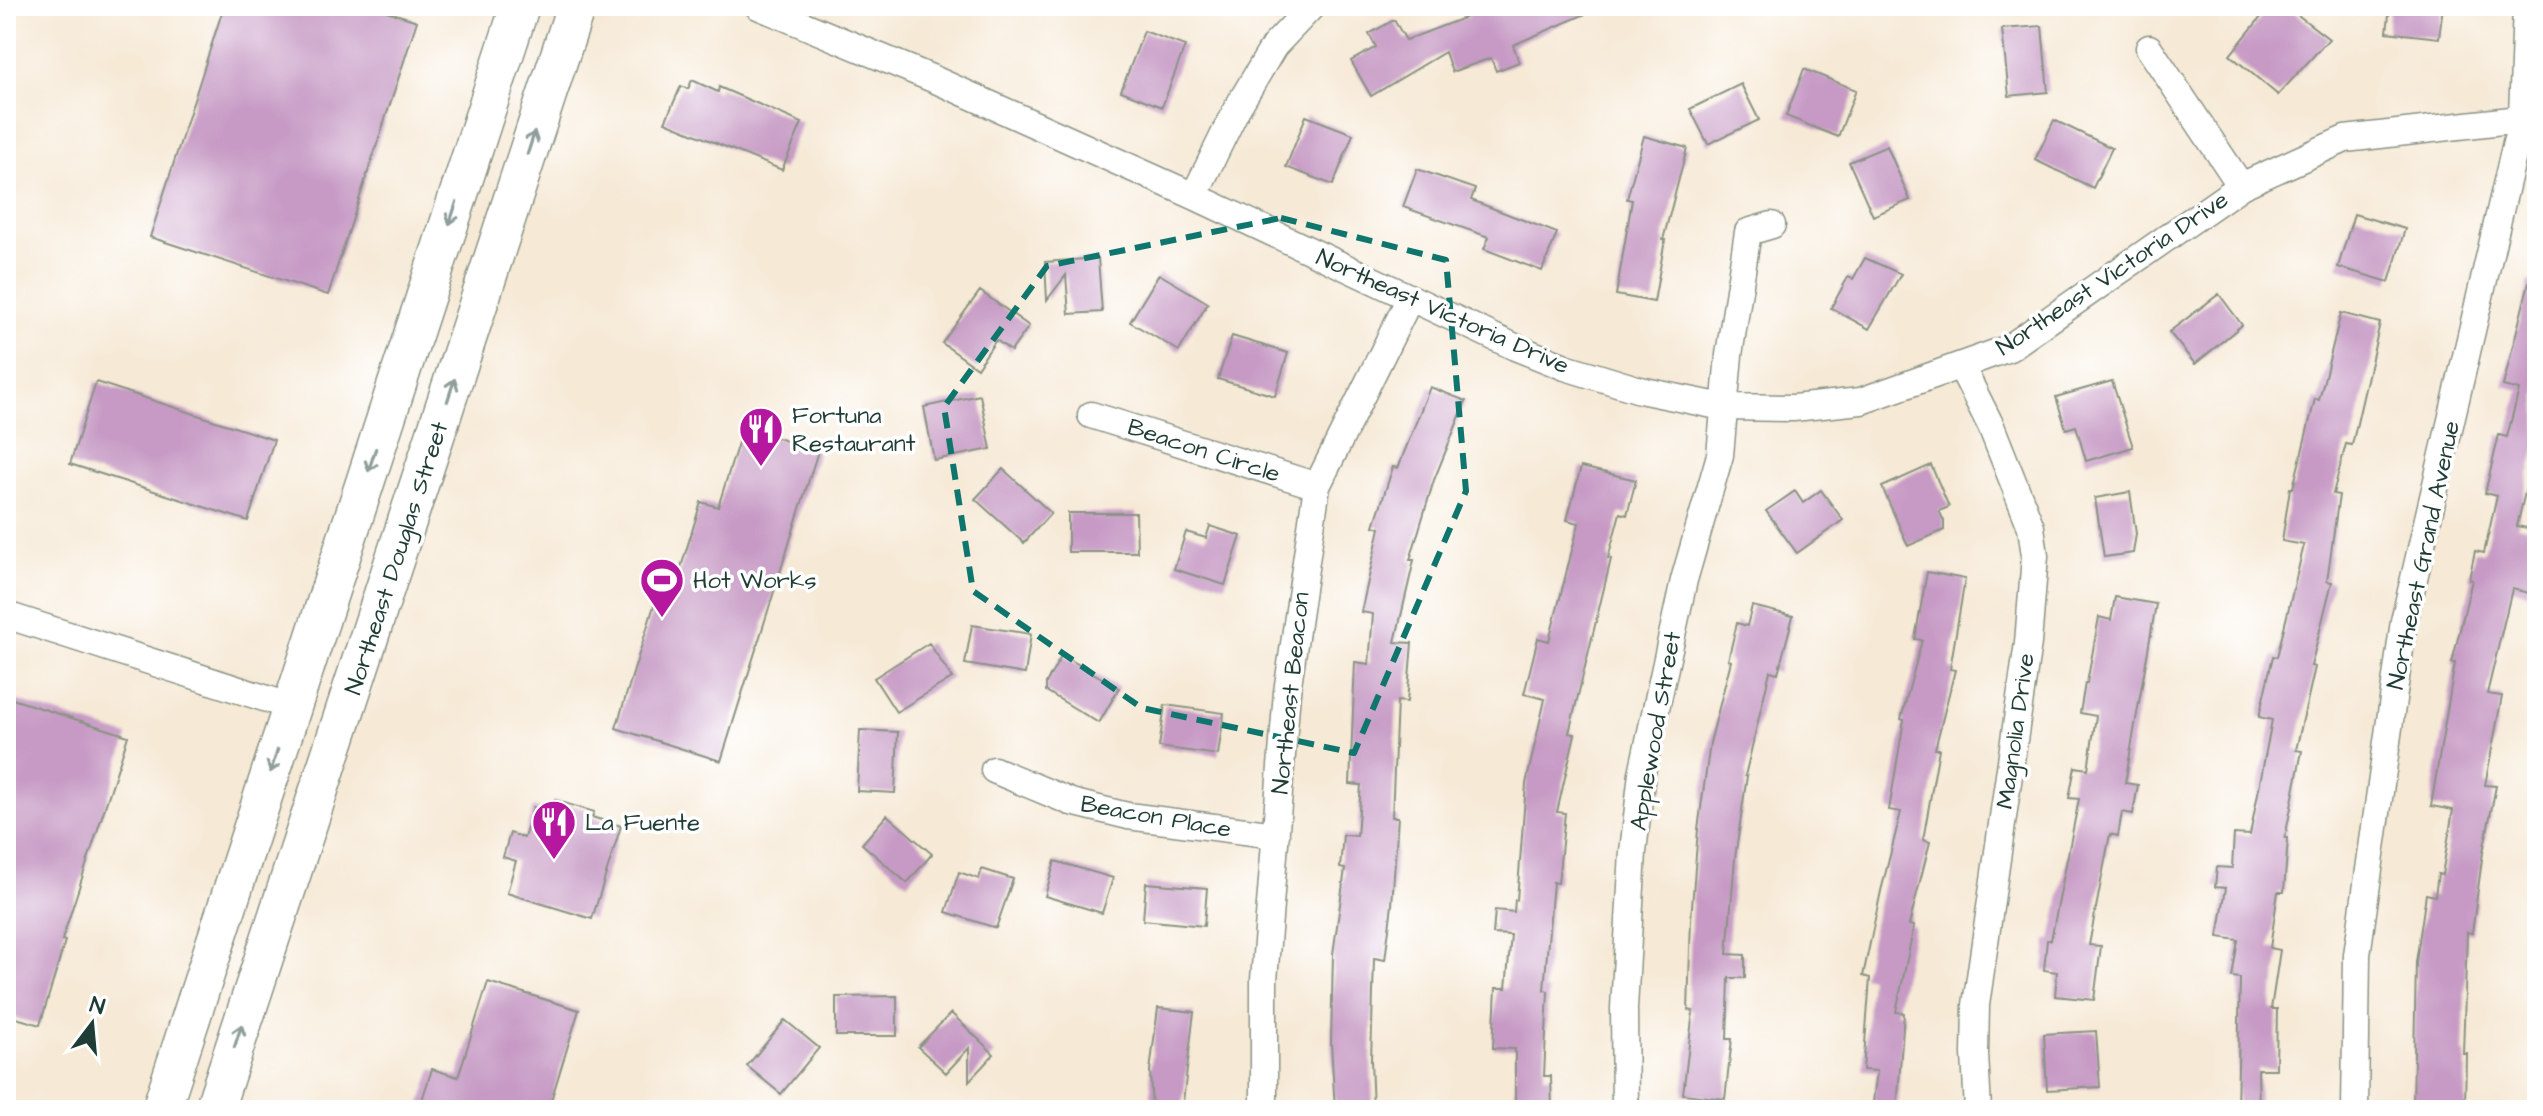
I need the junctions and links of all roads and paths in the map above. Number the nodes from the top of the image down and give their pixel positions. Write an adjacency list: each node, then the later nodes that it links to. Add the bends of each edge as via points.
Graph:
1 (520, 6): 17 (main road, one-way to 17)
2 (576, 6): 19 (main road, Northeast Douglas Street, one-way to 2)
3 (758, 6): 9 (street, Northeast Victoria Drive)
4 (1312, 6): 9 (street, via 1274,46)
5 (2526, 6): 7 (street, Northeast Grand Avenue)
6 (2149, 48): 8 (street)
7 (2529, 117): 8 (street, Northeast Victoria Drive, via 2345,139); 26 (street, Northeast Grand Avenue, via 2404,621 2357,955)
8 (2241, 186): 12 (street, Northeast Victoria Drive, via 2009,348)
9 (1194, 196): 11 (street, Northeast Victoria Drive)
10 (1772, 225): 13 (street, Applewood Street, via 1748,232)
11 (1410, 298): 13 (street, Northeast Victoria Drive, via 1565,367); 15 (street, Northeast Beacon)
12 (1961, 366): 13 (street, Northeast Victoria Drive, via 1861,401 1793,408); 25 (street, Magnolia Drive, via 2031,527 2035,556 2028,643 1976,1005)
13 (1723, 407): 24 (street, Applewood Street, via 1720,455 1684,580 1642,773 1624,1008)
14 (1091, 415): 15 (street, Beacon Circle)
15 (1317, 486): 20 (street, Northeast Beacon, via 1287,692)
16 (6, 615): 17 (street)
17 (292, 707): 19 (main road, via 315,722 324,738); 21 (main road, one-way to 21)
18 (994, 770): 20 (street, Beacon Place, via 1071,802 1128,816)
19 (324, 777): 22 (main road, Northeast Douglas Street, one-way to 19)
20 (1276, 835): 23 (street, Northeast Beacon, via 1264,980)
21 (161, 1110)
22 (214, 1110)
23 (1264, 1110)
24 (1625, 1110)
25 (1978, 1110)
26 (2355, 1110)

